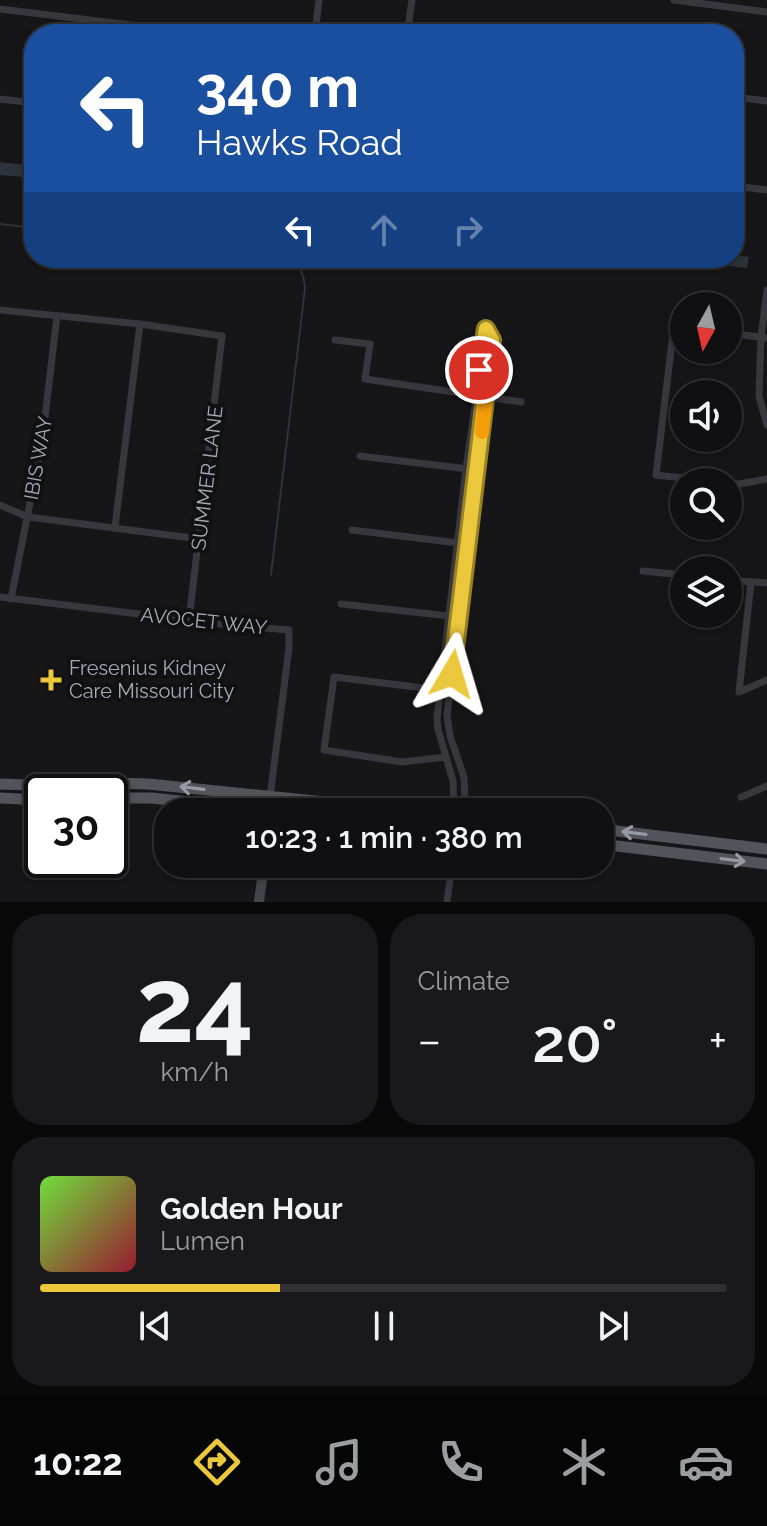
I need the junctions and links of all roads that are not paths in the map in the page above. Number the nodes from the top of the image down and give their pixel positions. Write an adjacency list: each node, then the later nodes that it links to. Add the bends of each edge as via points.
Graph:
1 (319, 0): 7 (street)
2 (412, 0): 8 (street)
3 (674, 0): 5 (street)
4 (0, 9): 6 (street)
5 (767, 12)
6 (122, 24)
7 (316, 24)
8 (408, 24)
9 (744, 98): 11 (street)
10 (0, 99): 12 (street)
11 (767, 101)
12 (24, 102)
13 (744, 187): 14 (street)
14 (767, 190)
15 (767, 290): 20 (street)
16 (0, 310): 17 (street)
17 (57, 316): 18 (street); 34 (street, IBIS WAY)
18 (140, 324): 35 (street); 37 (street, SUMMER LANE, via 222,336)
19 (742, 335): 20 (street)
20 (764, 338): 26 (street, via 759,396)
21 (335, 340): 23 (street, via 370,344 365,379)
22 (670, 358): 30 (street, via 656,475)
23 (476, 396): 24 (street); 24 (street, via 486,329 492,340); 28 (street)
24 (486, 398): 25 (street); 29 (street)
25 (521, 402)
26 (767, 425)
27 (360, 456): 28 (street)
28 (466, 469): 29 (street); 38 (street)
29 (478, 470): 39 (street)
30 (670, 477)
31 (767, 479): 32 (street)
32 (742, 483)
33 (0, 505): 34 (street)
34 (28, 517): 35 (street); 46 (street, IBIS WAY)
35 (115, 527): 37 (street)
36 (352, 530): 38 (street)
37 (200, 539): 50 (street, SUMMER LANE)
38 (457, 542): 39 (street); 48 (street)
39 (469, 544): 49 (street)
40 (643, 571): 41 (street)
41 (670, 574)
42 (742, 581): 43 (street)
43 (751, 582): 44 (street); 51 (street, via 739,692)
44 (767, 583)
45 (0, 597): 46 (street, AVOCET WAY)
46 (11, 599): 50 (street, AVOCET WAY)
47 (341, 604): 48 (street)
48 (448, 616): 49 (street); 52 (street)
49 (460, 617): 53 (street)
50 (189, 620): 59 (street, AVOCET WAY, via 289,630)
51 (767, 680)
52 (439, 690): 53 (street); 54 (street, via 438,729); 54 (street, via 334,677 324,750 402,762)
53 (450, 692): 66 (street, via 448,725)
54 (446, 757): 65 (street)
55 (0, 784): 57 (main road)
56 (128, 784): 59 (main road, one-way to 56)
57 (24, 785)
58 (767, 786): 60 (street)
59 (270, 797): 64 (main road)
60 (741, 797)
61 (0, 798): 67 (main road)
62 (128, 798): 63 (main road)
63 (154, 798)
64 (283, 798)
65 (454, 798)
66 (465, 798)
67 (24, 799)
68 (614, 830): 69 (main road, one-way to 68)
69 (666, 836): 71 (main road); 72 (main road)
70 (614, 846): 72 (main road)
71 (767, 849)
72 (665, 851): 73 (main road, one-way to 73)
73 (767, 864)
74 (262, 878): 76 (street)
75 (450, 878): 77 (street)
76 (259, 902)
77 (447, 902)

